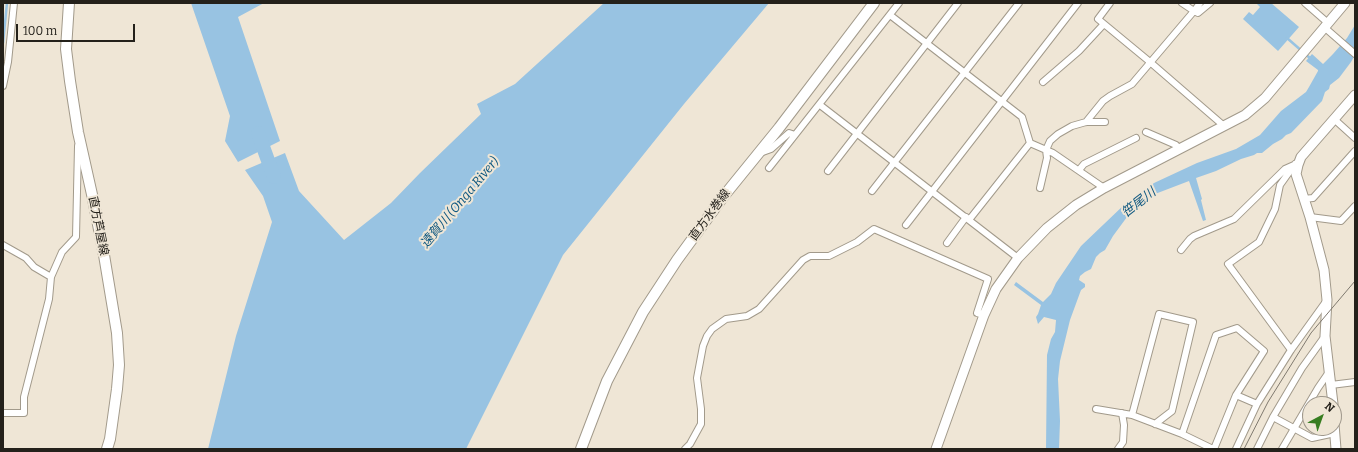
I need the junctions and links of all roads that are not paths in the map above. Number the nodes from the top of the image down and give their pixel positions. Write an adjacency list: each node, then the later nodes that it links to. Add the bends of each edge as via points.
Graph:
1 (14, 3): 23 (street)
2 (69, 3): 31 (main road, 直方芦屋線, via 66,49)
3 (874, 3): 41 (main road, 直方水巻線)
4 (899, 3): 15 (street)
5 (958, 3): 18 (street)
6 (1019, 3): 21 (street)
7 (1078, 3): 25 (street)
8 (1110, 3): 16 (street, via 1098,19)
9 (1182, 3): 14 (street)
10 (1200, 3): 14 (street)
11 (1210, 3): 14 (street, via 1198,13)
12 (1305, 3): 17 (street)
13 (1345, 3): 17 (street)
14 (1194, 11): 20 (street)
15 (890, 15): 18 (street); 26 (street)
16 (1103, 25): 20 (street); 22 (street, via 1079,51)
17 (1328, 28): 19 (street); 30 (street, via 1264,98 1245,115)
18 (928, 43): 21 (street); 33 (street)
19 (1355, 54)
20 (1150, 62): 28 (street, via 1132,84 1103,101); 30 (street)
21 (964, 73): 25 (street); 43 (street)
22 (1043, 82)
23 (3, 86)
24 (1355, 95): 27 (street)
25 (1002, 100): 37 (street, via 1022,117); 50 (street)
26 (820, 104): 33 (street); 34 (street)
27 (1334, 119): 36 (street); 42 (street)
28 (1086, 122): 29 (street); 38 (street, via 1058,134 1050,141)
29 (1105, 122)
30 (1224, 126): 39 (street)
31 (78, 132): 60 (street, via 76,237 62,252); 81 (main road, 直方芦屋線, via 94,199 117,333 117,389)
32 (1146, 132): 39 (street, via 1176,144)
33 (857, 134): 43 (street); 46 (street)
34 (796, 135): 41 (street, via 789,133 771,149); 44 (street)
35 (1136, 138): 45 (street, via 1084,164)
36 (1355, 138)
37 (1030, 143): 38 (street); 54 (street)
38 (1046, 150): 45 (street); 47 (street, via 1047,158)
39 (1179, 150): 48 (street)
40 (1355, 151): 51 (street, via 1313,198)
41 (757, 155): 82 (main road, 直方水巻線, via 723,197 643,312 607,382)
42 (1298, 160): 51 (street, via 1296,174); 58 (street, via 1285,169 1234,219 1194,236); 64 (street, via 1280,185 1275,209 1259,242 1228,264)
43 (894, 162): 49 (street); 50 (street)
44 (769, 168)
45 (1079, 170): 48 (street)
46 (828, 171)
47 (1040, 188)
48 (1104, 188): 59 (street, via 1076,205 1047,228)
49 (872, 191)
50 (933, 191): 54 (street); 55 (street)
51 (1304, 199): 53 (street)
52 (1355, 206): 53 (street, via 1341,221)
53 (1310, 217): 61 (street, via 1324,270)
54 (967, 218): 56 (street); 59 (street)
55 (906, 225)
56 (947, 243)
57 (3, 245): 60 (street)
58 (1180, 250)
59 (1018, 258): 62 (street, via 996,289)
60 (51, 277): 72 (street, via 49,299 24,398 24,413)
61 (1327, 300): 63 (street); 64 (street)
62 (984, 316): 83 (street, via 977,313 988,279 874,229 857,242 829,256 810,256 803,260 759,308 747,316 726,319 707,336 697,378 701,424 694,439); 84 (street)
63 (1325, 336): 65 (street); 75 (street, via 1302,368)
64 (1291, 350): 70 (street)
65 (1330, 371): 67 (street); 77 (street)
66 (1355, 382): 67 (street)
67 (1331, 385): 69 (street)
68 (1236, 395): 70 (street); 79 (street, via 1264,351 1237,328 1216,334); 86 (street)
69 (1332, 396)
70 (1257, 404): 87 (street)
71 (1096, 409): 73 (street)
72 (3, 413)
73 (1122, 413): 74 (street); 85 (street, via 1123,442)
74 (1132, 415): 76 (street); 76 (street, via 1159,314 1193,322 1172,411)
75 (1273, 417): 77 (street); 88 (street)
76 (1155, 424): 79 (street)
77 (1295, 429): 78 (street); 89 (street)
78 (1302, 433)
79 (1182, 434): 86 (street)
80 (1335, 436): 90 (street)
81 (107, 449)
82 (581, 449)
83 (685, 449)
84 (936, 449)
85 (1118, 449)
86 (1213, 449)
87 (1236, 449)
88 (1257, 449)
89 (1282, 449)
90 (1336, 449)

